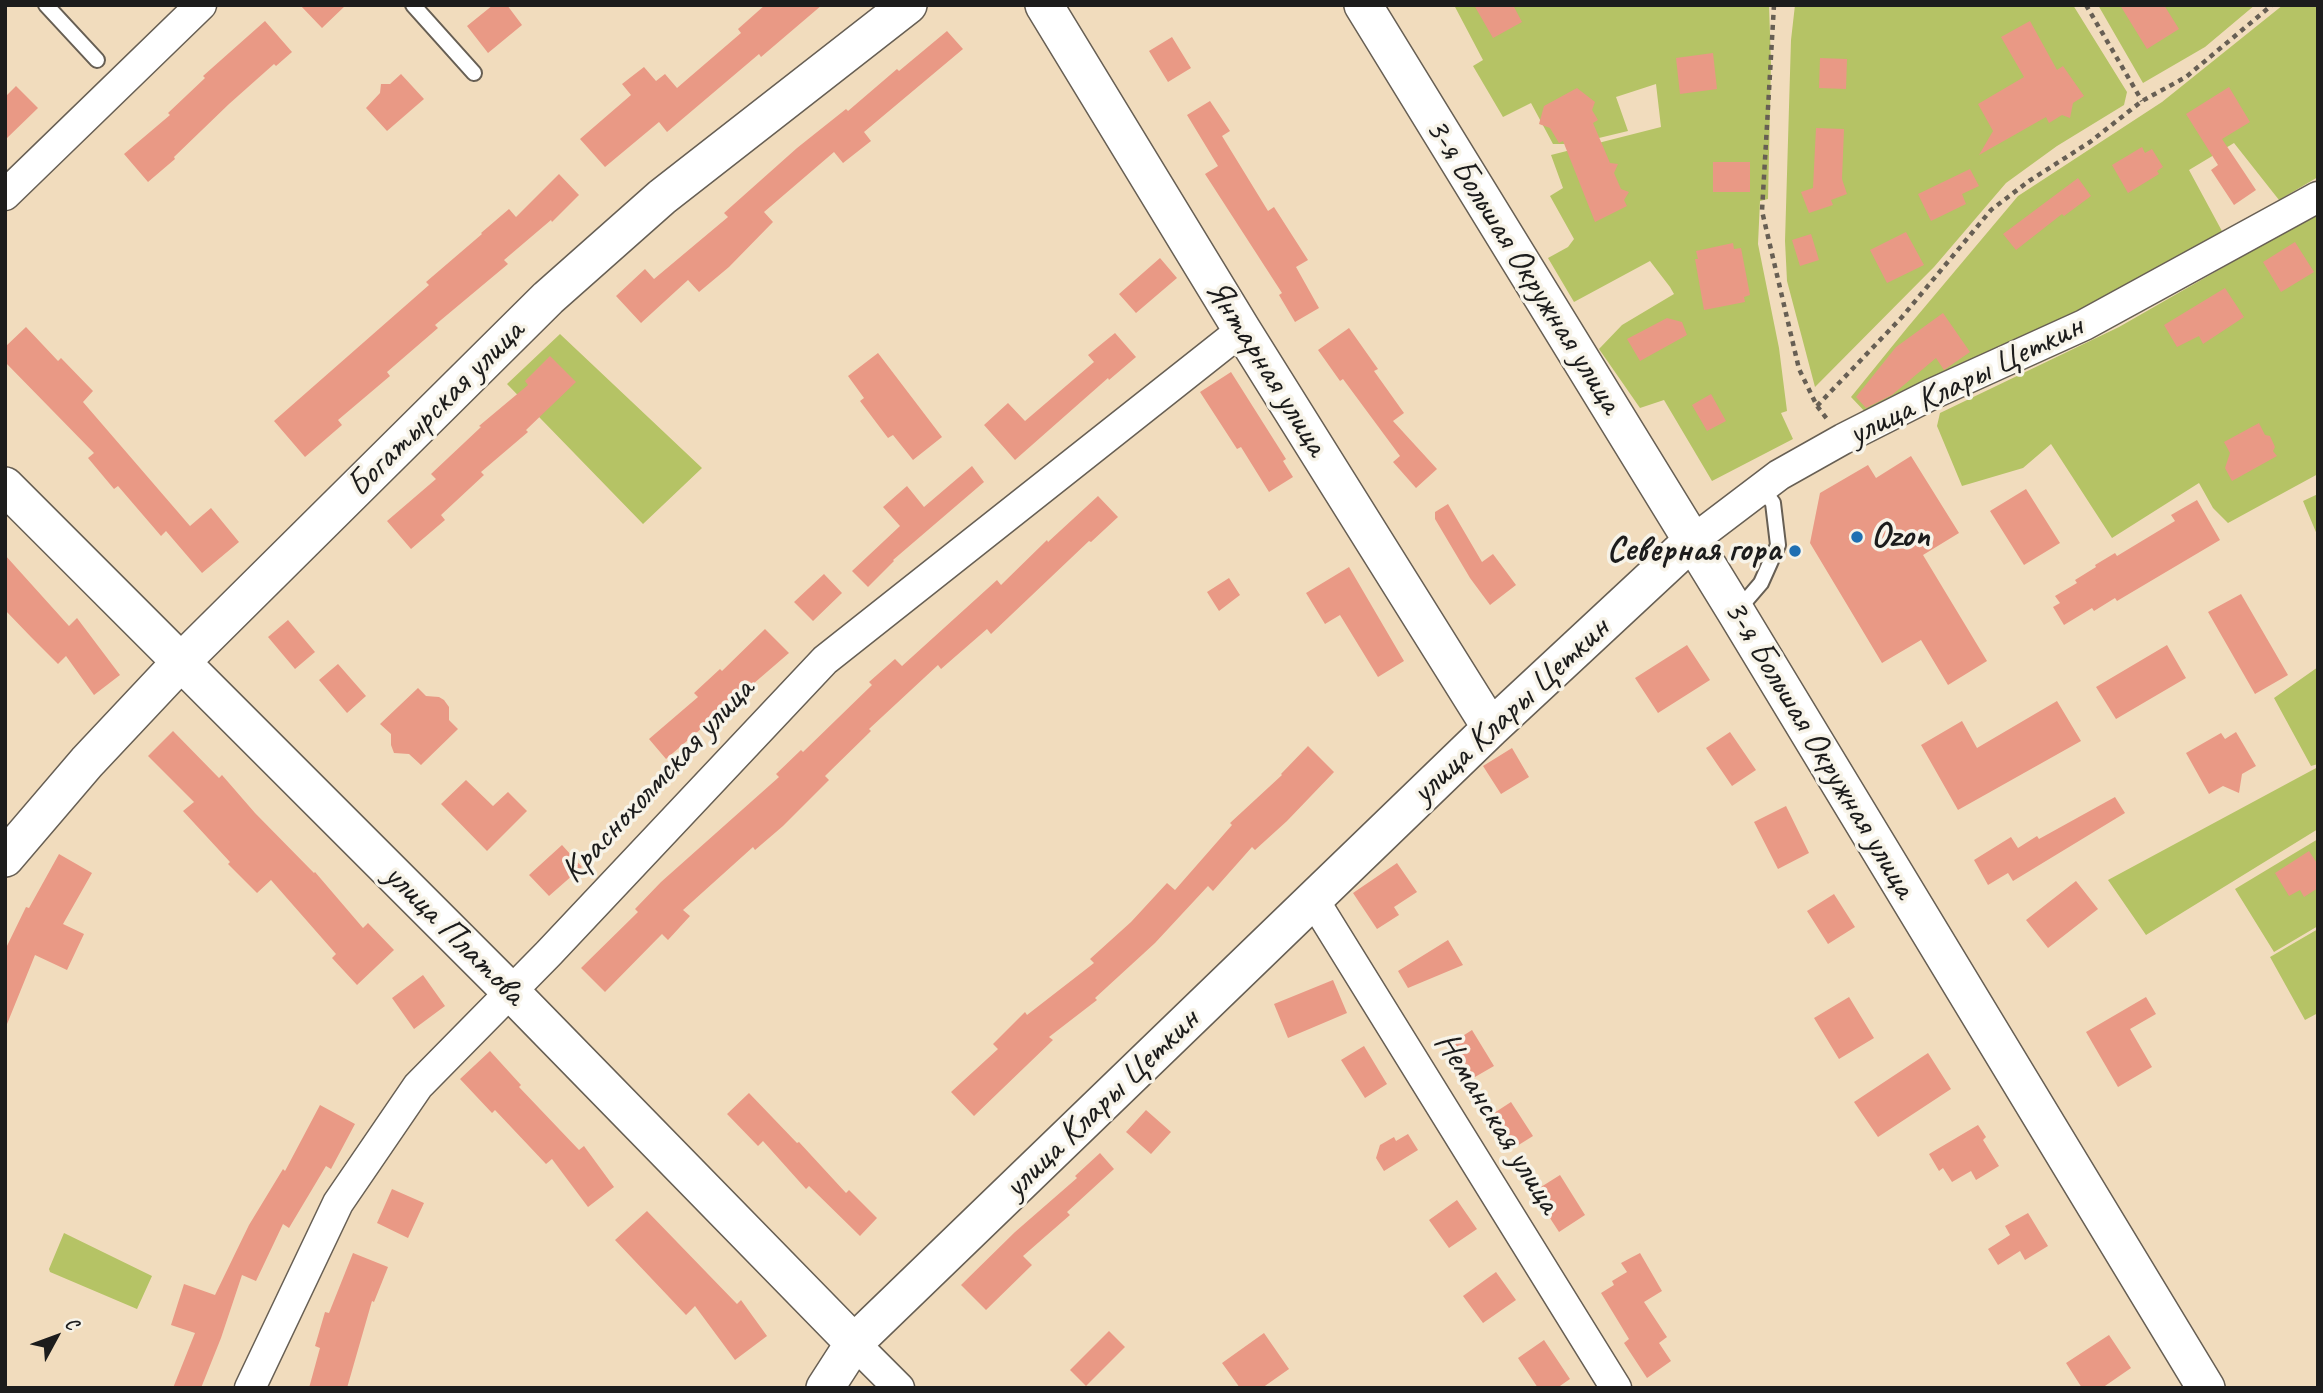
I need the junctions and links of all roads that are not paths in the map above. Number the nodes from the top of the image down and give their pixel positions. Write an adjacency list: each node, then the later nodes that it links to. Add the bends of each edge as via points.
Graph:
1 (46, 5): 7 (lane)
2 (201, 5): 9 (street)
3 (413, 5): 8 (lane)
4 (908, 5): 16 (street, Богатырская улица, via 604,247)
5 (1044, 5): 11 (street, Янтарная улица)
6 (1363, 5): 14 (street, 3-я Большая Окружная улица)
7 (97, 60)
8 (474, 73)
9 (5, 195)
10 (2318, 197): 13 (street, улица Клары Цеткин, via 2084,325 1843,439)
11 (1242, 330): 17 (street, Янтарная улица); 20 (street, Краснохолмская улица, via 825,660)
12 (5, 486): 16 (street, улица Платова)
13 (1762, 488): 14 (street, улица Клары Цеткин); 15 (lane, via 1773,503 1778,545 1761,583)
14 (1692, 541): 15 (street, 3-я Большая Окружная улица); 17 (street, улица Клары Цеткин)
15 (1736, 612): 26 (street, 3-я Большая Окружная улица)
16 (181, 662): 18 (street, Богатырская улица); 20 (street, улица Платова)
17 (1491, 728): 19 (street, улица Клары Цеткин)
18 (5, 858)
19 (1313, 899): 21 (street, улица Клары Цеткин); 25 (street, Неманская улица)
20 (510, 991): 21 (street, улица Платова); 22 (street, Краснохолмская улица, via 418,1086 338,1203)
21 (854, 1343): 23 (street, улица Клары Цеткин); 24 (street, улица Платова)
22 (250, 1388)
23 (825, 1388)
24 (899, 1388)
25 (1616, 1388)
26 (2206, 1388)

